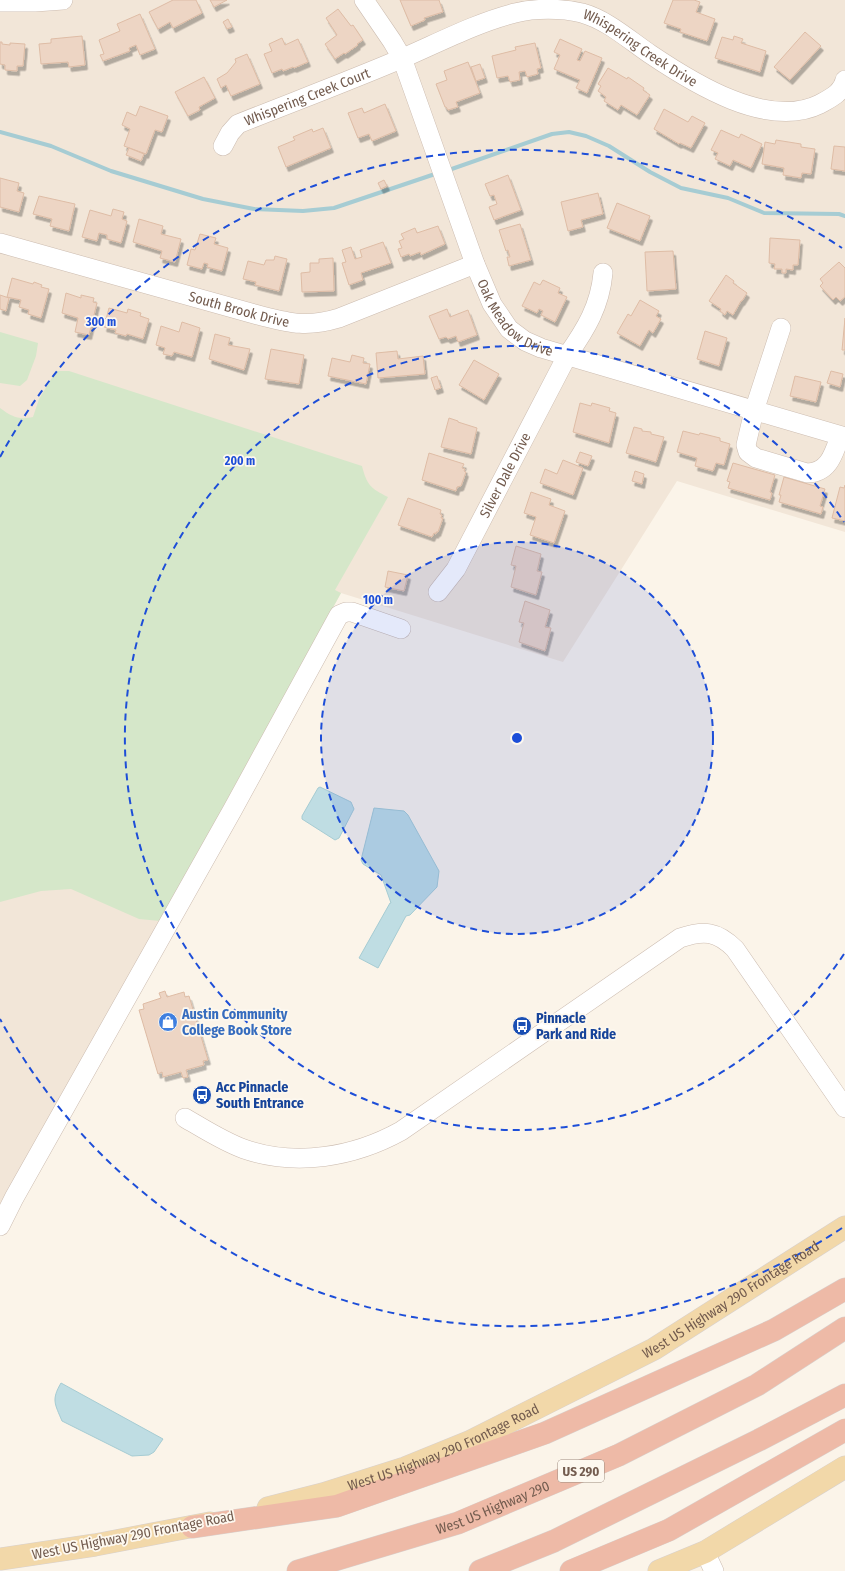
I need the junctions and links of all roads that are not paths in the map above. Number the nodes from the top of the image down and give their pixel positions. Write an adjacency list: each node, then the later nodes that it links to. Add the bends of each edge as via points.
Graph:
1 (63, 0): 3 (street)
2 (364, 0): 4 (street, Oak Meadow Drive)
3 (0, 2)
4 (402, 58): 5 (street, Whispering Creek Drive, via 488,21 516,12 561,10 598,19 699,85 753,107 777,111 805,110 834,97); 6 (street, Whispering Creek Court, via 238,124); 8 (street, Oak Meadow Drive)
5 (844, 85)
6 (223, 146)
7 (0, 243): 8 (street, South Brook Drive, via 265,317 306,324 339,318)
8 (475, 264): 11 (street, Oak Meadow Drive, via 492,304 509,329 533,345)
9 (604, 273): 11 (street, Silver Dale Drive, via 598,302 581,336)
10 (781, 328): 12 (street)
11 (567, 356): 12 (street, Oak Meadow Drive); 14 (street, Silver Dale Drive, via 456,569)
12 (754, 411): 13 (street, Oak Meadow Drive); 13 (street, via 746,449 760,460 807,473 817,472 829,463)
13 (842, 436)
14 (438, 592)
15 (401, 629): 18 (street, via 352,612 339,615)
16 (845, 1108): 17 (street, via 735,949 724,938 702,932 680,938 406,1128 370,1146 353,1152 320,1157 289,1158 268,1155 233,1145)
17 (185, 1118)
18 (0, 1226)
19 (845, 1227): 25 (main road, West US Highway 290 Frontage Road, via 654,1349 469,1442 405,1468 323,1494)
20 (845, 1289): 25 (highway, via 774,1330 545,1433 337,1506)
21 (845, 1328): 28 (highway, West US Highway 290 / US 290, via 757,1385 619,1455 458,1522)
22 (845, 1395): 29 (highway, via 554,1541)
23 (845, 1430): 30 (highway, via 669,1530)
24 (845, 1467): 27 (main road)
25 (192, 1527): 26 (main road, West US Highway 290 Frontage Road)
26 (0, 1559)
27 (709, 1562): 31 (main road)
28 (298, 1571)
29 (480, 1571)
30 (571, 1571)
31 (659, 1571)

